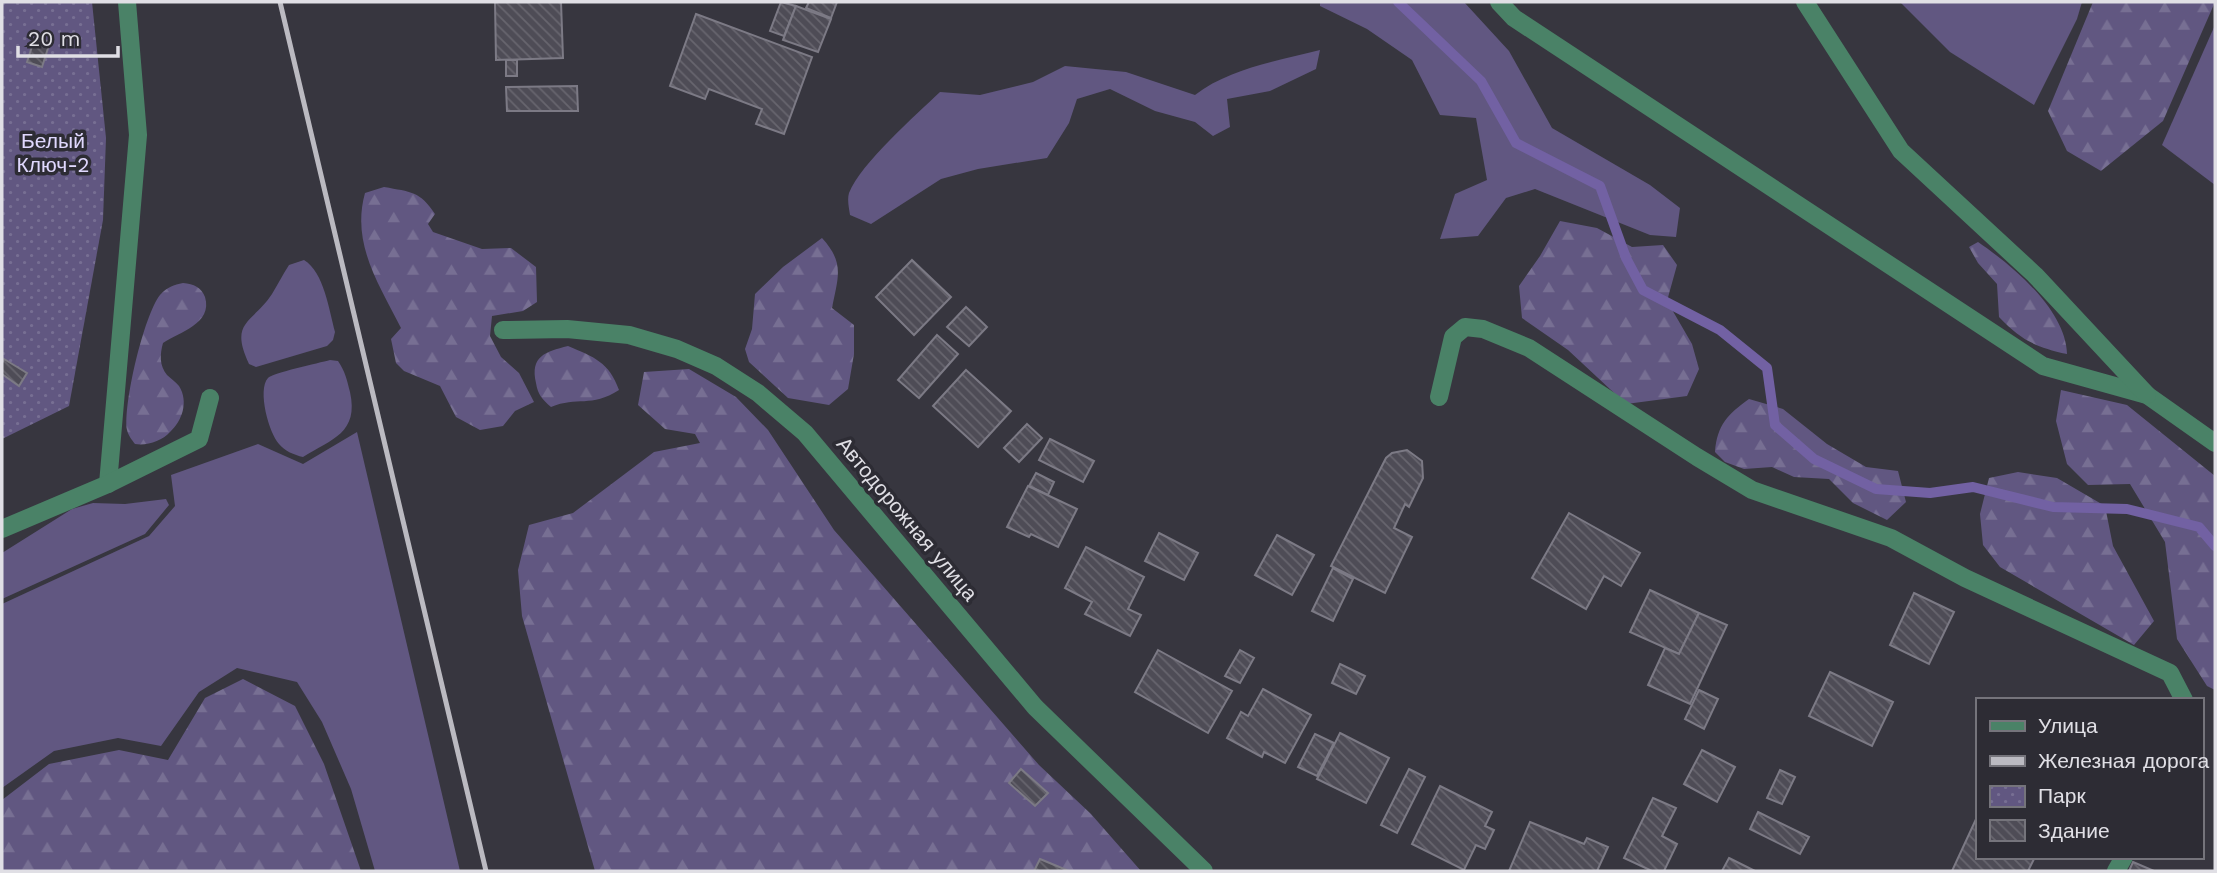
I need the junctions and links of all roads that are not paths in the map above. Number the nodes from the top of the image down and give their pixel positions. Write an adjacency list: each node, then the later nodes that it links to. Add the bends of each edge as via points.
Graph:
1 (127, 2): 9 (street, via 138,135)
2 (1500, 2): 5 (street, via 1514,18 2043,366)
3 (1805, 2): 5 (street, via 1901,151 2035,275)
4 (503, 330): 12 (street, Автодорожная улица, via 567,329 629,335 707,362 758,393 805,433 1035,707)
5 (2147, 395): 8 (street)
6 (1439, 397): 11 (street, via 1453,337 1465,327 1483,329 1529,348 1752,490 1891,538 1965,578 2170,673)
7 (210, 398): 9 (street, via 200,439)
8 (2215, 443)
9 (108, 484): 10 (street)
10 (2, 529)
11 (2183, 698)
12 (1204, 871)

